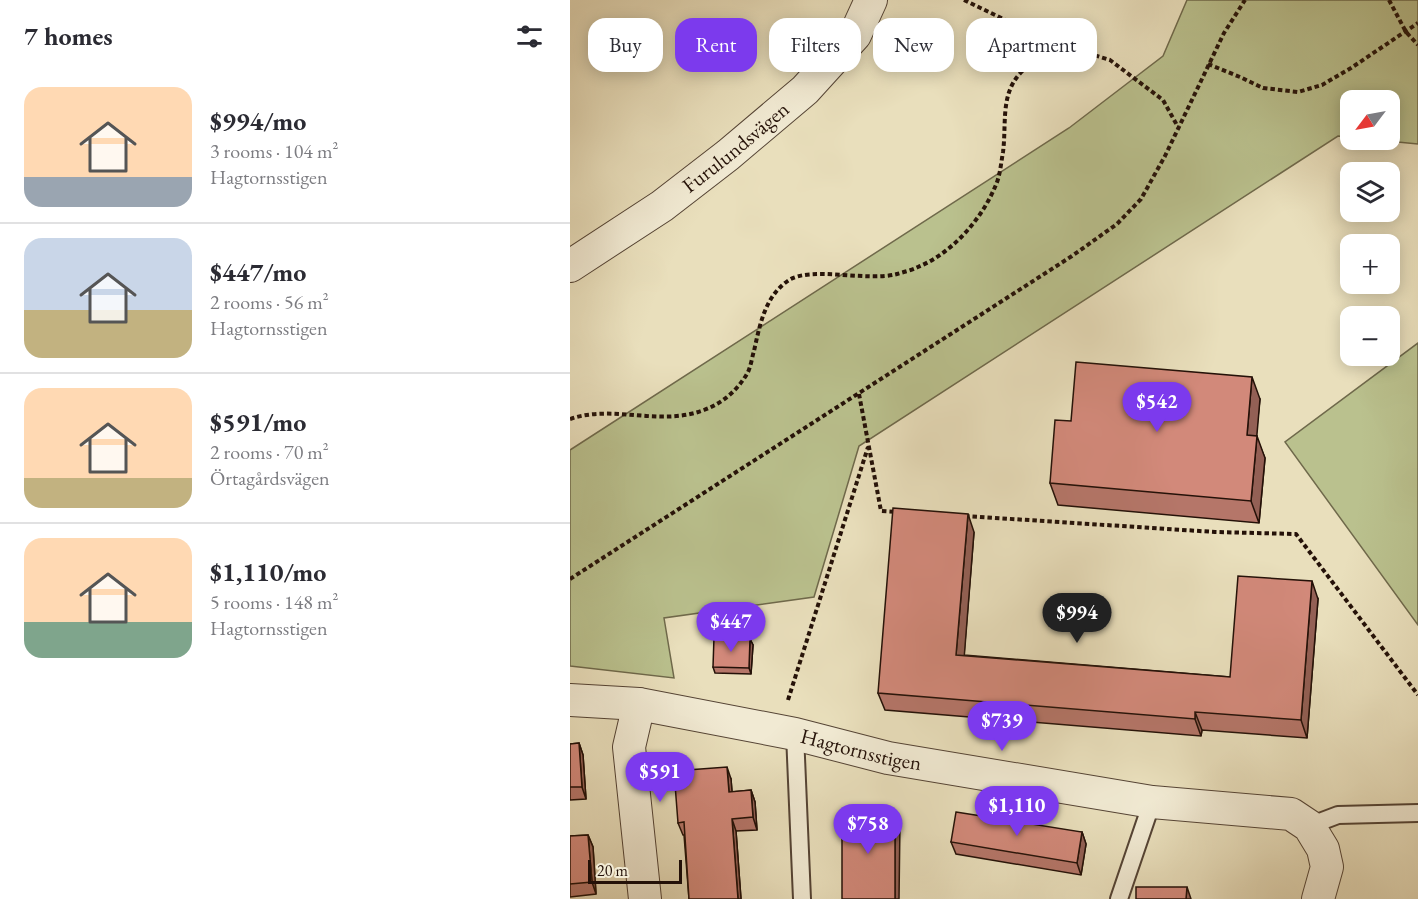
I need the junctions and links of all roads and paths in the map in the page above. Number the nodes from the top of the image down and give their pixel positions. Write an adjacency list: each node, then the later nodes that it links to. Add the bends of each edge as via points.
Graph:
1 (871, 0): 13 (street, Furulundsvägen, via 855,35 805,90 662,206)
2 (964, 0): 5 (path)
3 (1245, 0): 10 (path)
4 (1389, 0): 7 (path)
5 (1001, 18)
6 (1418, 23): 7 (path)
7 (1406, 32): 8 (path); 10 (path, via 1322,85 1298,92 1263,88)
8 (1418, 45)
9 (1097, 56): 12 (path, via 1110,60 1163,100)
10 (1208, 64): 12 (path)
11 (1021, 72): 15 (path, via 1007,103 996,186 981,214 957,242 918,268 891,275 815,274 792,278 778,288 768,303 749,370 736,389 702,411 673,417 607,413)
12 (1179, 128): 14 (path, via 1141,199 1117,224)
13 (570, 266)
14 (859, 394): 16 (path); 19 (path)
15 (570, 419)
16 (868, 446): 17 (path, via 881,511); 23 (path)
17 (904, 513)
18 (962, 516): 20 (path, via 1296,534)
19 (570, 579)
20 (1418, 695)
21 (570, 700): 22 (street, Hagtornsstigen)
22 (639, 704): 23 (street, Hagtornsstigen); 27 (street, via 629,747)
23 (786, 732): 24 (street, Hagtornsstigen, via 888,758); 28 (lane)
24 (1152, 802): 26 (street, Hagtornsstigen, via 1291,814); 29 (lane)
25 (1418, 813): 26 (lane, via 1338,815)
26 (1309, 826): 30 (street, via 1323,849 1327,867)
27 (645, 899)
28 (802, 899)
29 (1119, 899)
30 (1318, 899)

